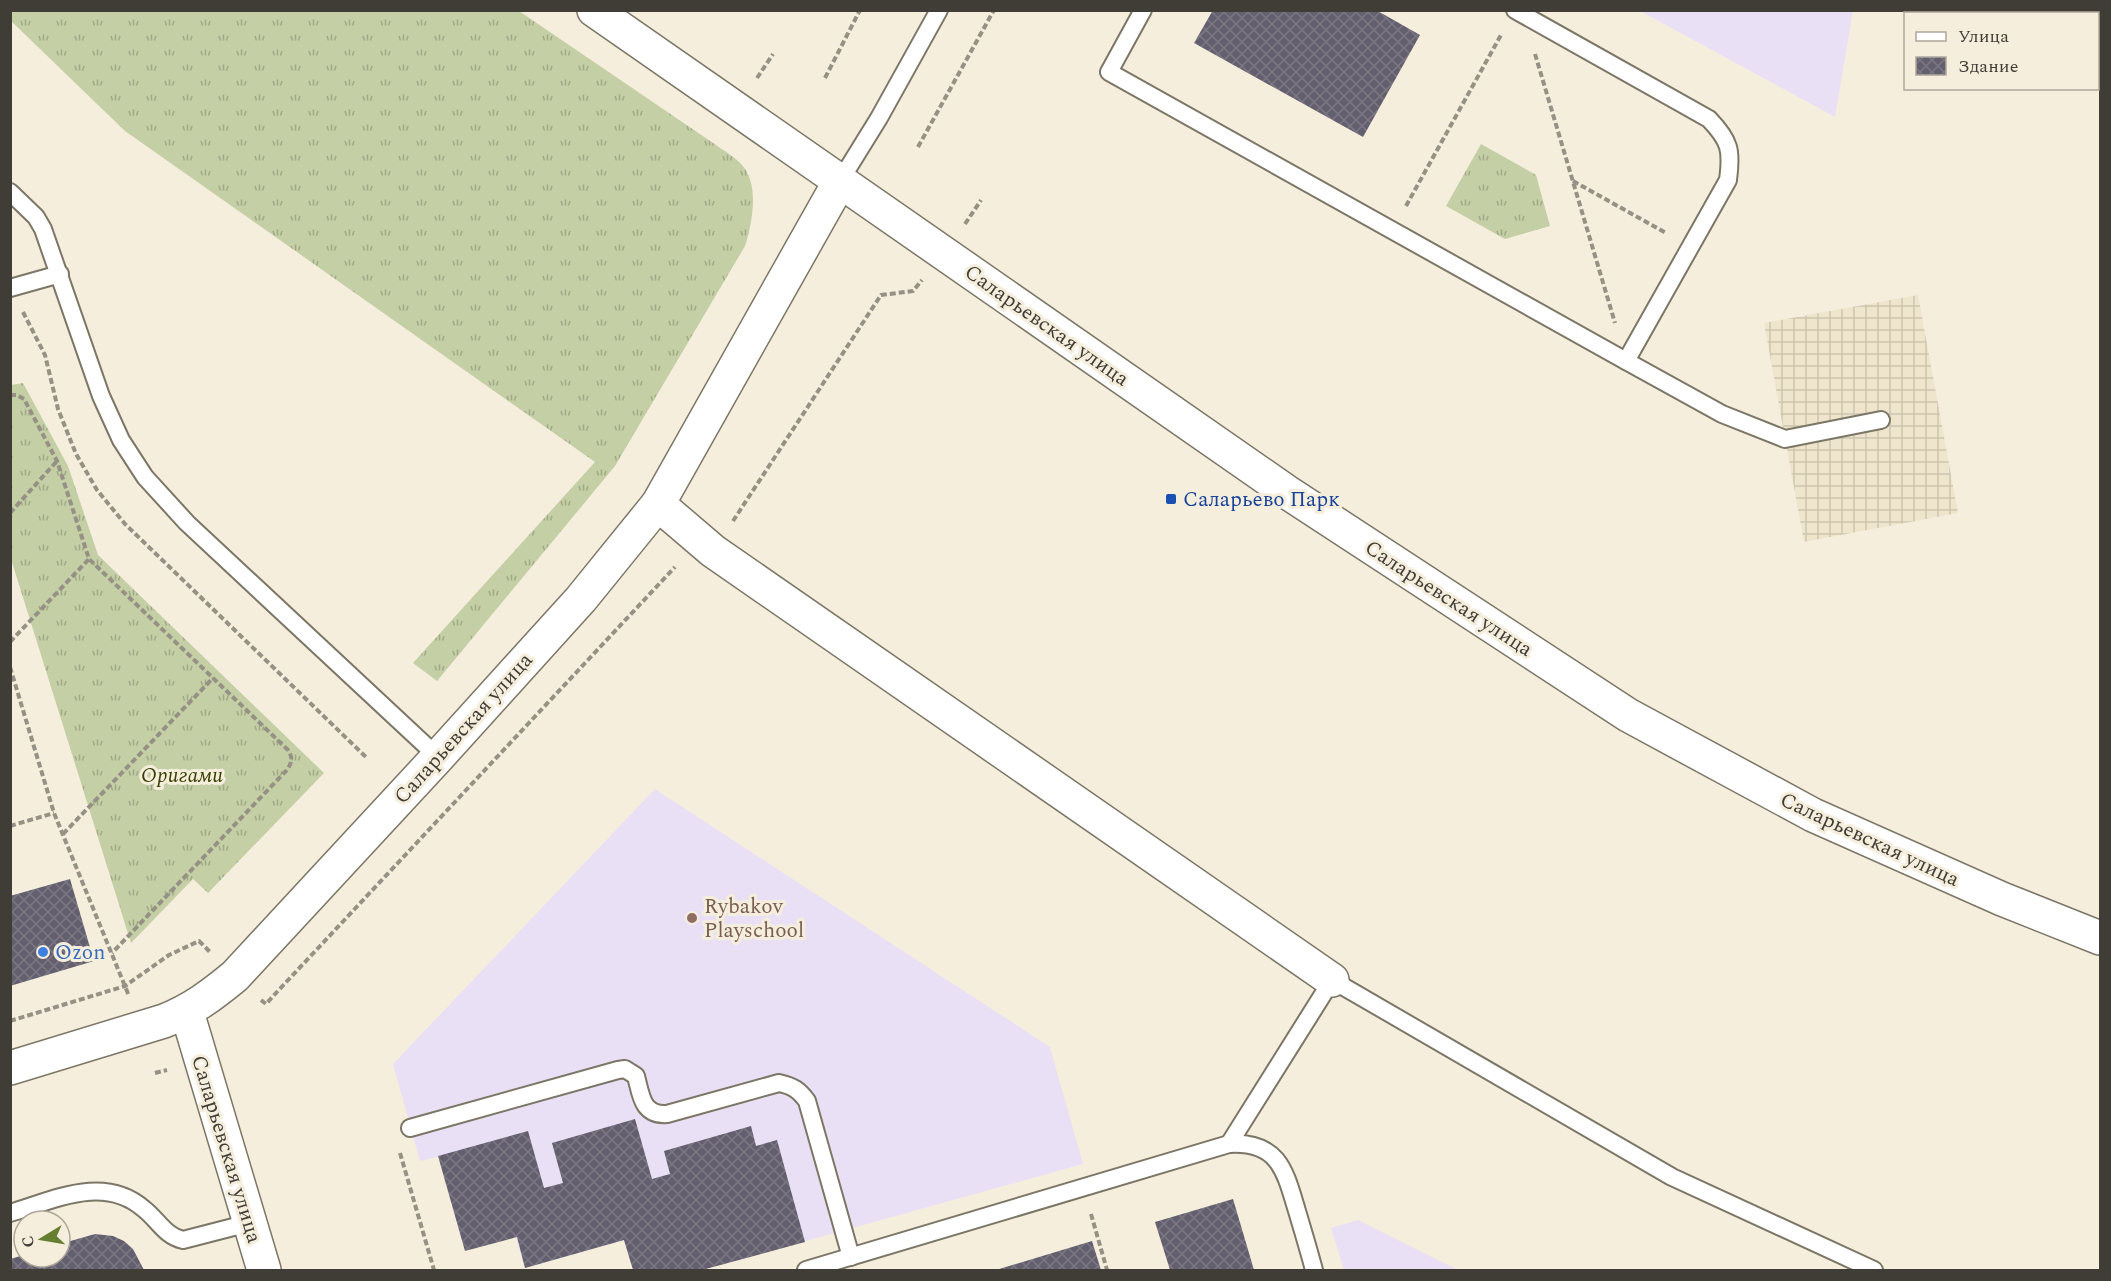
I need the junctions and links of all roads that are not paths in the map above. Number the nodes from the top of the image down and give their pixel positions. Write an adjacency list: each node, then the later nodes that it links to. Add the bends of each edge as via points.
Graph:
1 (594, 10): 5 (street, Саларьевская улица)
2 (939, 10): 5 (lane)
3 (1143, 10): 9 (lane, via 1109,72)
4 (1518, 12): 9 (lane, via 1710,119 1724,134 1731,158 1728,180)
5 (840, 182): 11 (street, Саларьевская улица); 13 (street, Саларьевская улица, via 1287,492 1628,715 1812,815)
6 (10, 192): 7 (lane, via 36,217)
7 (60, 274): 8 (lane); 12 (lane, via 101,396 120,440 145,477 194,529)
8 (11, 288)
9 (1626, 362): 10 (lane, via 1722,414 1785,439)
10 (1881, 420)
11 (658, 504): 12 (street, Саларьевская улица, via 581,599); 14 (street, via 713,551)
12 (438, 757): 15 (street, Саларьевская улица, via 235,976)
13 (2100, 938)
14 (1332, 980): 18 (lane); 25 (lane, via 1672,1177)
15 (187, 1012): 16 (street); 20 (street, Саларьевская улица)
16 (10, 1068)
17 (410, 1128): 21 (lane, via 625,1069 636,1076 643,1103 658,1115 779,1083 790,1085 807,1101)
18 (1229, 1144): 21 (lane); 24 (lane, via 1257,1146 1281,1164)
19 (10, 1213): 20 (lane, via 85,1191 106,1191 136,1202 174,1238 183,1240)
20 (249, 1223): 22 (street, Саларьевская улица)
21 (851, 1257): 23 (lane)
22 (264, 1270)
23 (806, 1270)
24 (1314, 1270)
25 (1874, 1270)

